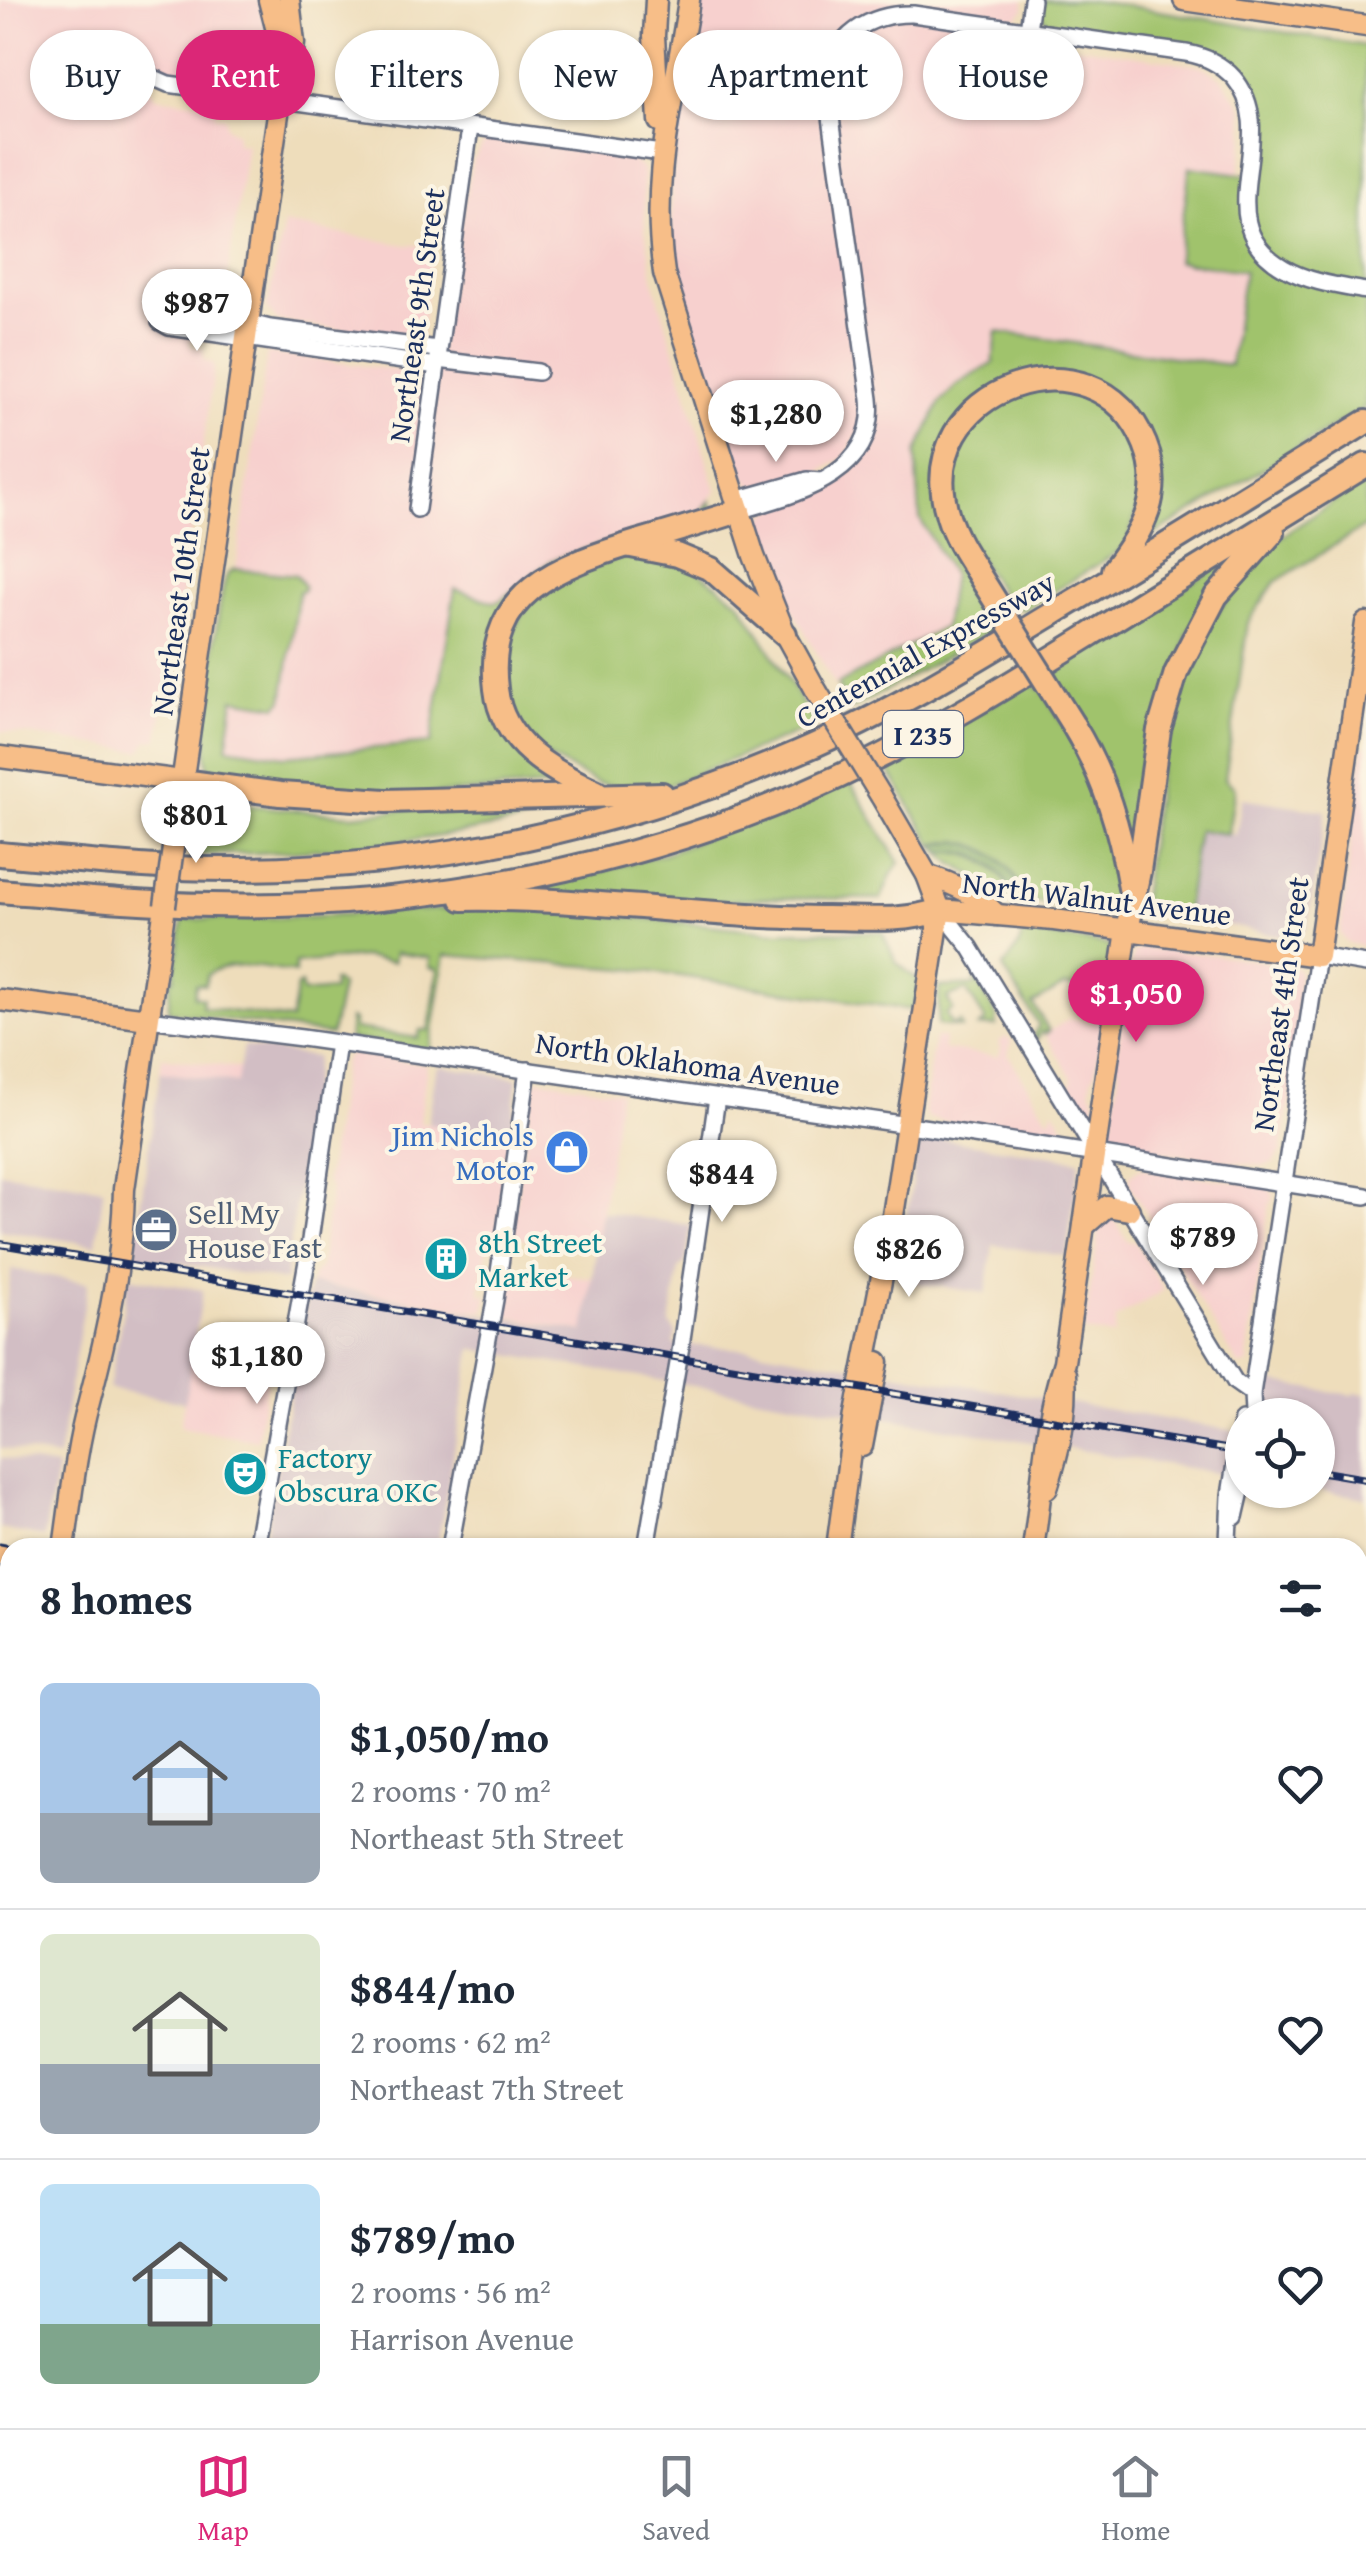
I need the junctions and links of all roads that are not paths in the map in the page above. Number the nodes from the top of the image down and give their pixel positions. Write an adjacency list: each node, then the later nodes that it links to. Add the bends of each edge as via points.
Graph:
1 (269, 0): 8 (main road, Northeast 10th Street)
2 (288, 0): 9 (main road, Northeast 10th Street)
3 (656, 0): 15 (main road)
4 (689, 0): 15 (main road)
5 (1032, 0): 10 (street)
6 (1184, 0): 7 (main road)
7 (1366, 26)
8 (277, 30)
9 (291, 30)
10 (1028, 30): 25 (street, via 888,14 854,30 832,60 826,91 872,408 866,437 844,468 810,490)
11 (1084, 38): 16 (street, via 1196,55 1228,72 1253,121 1244,202 1249,230 1280,267)
12 (315, 105): 14 (street)
13 (277, 120): 19 (main road, Northeast 10th Street)
14 (470, 128): 15 (street); 20 (street, Northeast 9th Street)
15 (661, 153): 25 (main road, via 658,235 673,305)
16 (1298, 275): 17 (street); 18 (street)
17 (1366, 280)
18 (1366, 291)
19 (247, 330): 19 (street, via 182,312 168,290 160,304 160,324); 20 (street, via 270,328); 33 (main road, Northeast 10th Street)
20 (438, 358): 21 (street); 26 (street, Northeast 9th Street)
21 (538, 372)
22 (1366, 422): 28 (highway, Centennial Expressway / I 235)
23 (1366, 465): 24 (highway, I 235)
24 (1305, 502): 39 (highway, via 1226,583 1182,659 1159,730); 40 (highway, I 235, via 970,709 834,778 595,861)
25 (737, 506): 27 (highway); 30 (main road)
26 (417, 509)
27 (628, 545): 30 (highway, via 710,568); 35 (highway, via 556,570 528,591 504,624 494,666 497,699 512,734 542,763)
28 (1102, 584): 34 (highway, Centennial Expressway / I 235, via 863,723); 39 (highway, bridge, via 1148,519 1154,483 1141,434 1122,409 1086,386 1053,379 1019,382 970,414 952,441 944,504 953,531 1098,770 1117,818)
29 (1366, 622): 31 (main road, Northeast 4th Street)
30 (785, 634): 37 (main road, bridge)
31 (1359, 725): 44 (main road, Northeast 4th Street)
32 (0, 758): 33 (main road)
33 (182, 781): 35 (highway, via 386,801); 47 (main road, Northeast 10th Street, bridge)
34 (690, 793): 35 (highway); 36 (highway, Centennial Expressway / I 235, via 532,838 372,862 239,869)
35 (605, 796)
36 (0, 854)
37 (927, 875): 41 (main road); 42 (main road, via 956,884)
38 (0, 891): 40 (highway, I 235, via 212,905)
39 (1132, 897): 43 (highway)
40 (359, 900): 41 (highway, via 508,898 774,917 916,919)
41 (940, 910): 42 (main road, North Walnut Avenue); 51 (main road); 52 (street, via 970,947)
42 (997, 915): 43 (main road, North Walnut Avenue)
43 (1127, 930): 44 (main road, North Walnut Avenue); 52 (main road)
44 (1318, 956): 45 (street, North Walnut Avenue); 53 (street, Northeast 4th Street)
45 (1366, 964)
46 (0, 1000): 47 (main road, North Oklahoma Avenue)
47 (148, 1019): 48 (street, North Oklahoma Avenue); 64 (main road, Northeast 10th Street, via 124,1225)
48 (338, 1043): 49 (street, North Oklahoma Avenue); 65 (street)
49 (528, 1070): 50 (street, North Oklahoma Avenue); 66 (street)
50 (718, 1098): 51 (street, North Oklahoma Avenue); 67 (street)
51 (908, 1125): 52 (street, North Oklahoma Avenue); 68 (main road)
52 (1095, 1152): 53 (street, North Oklahoma Avenue); 55 (street); 56 (main road)
53 (1285, 1182): 54 (street, North Oklahoma Avenue); 58 (street, Northeast 4th Street)
54 (1366, 1196)
55 (1129, 1210): 56 (main road, via 1107,1206); 58 (street, via 1234,1382)
56 (1084, 1226): 57 (main road)
57 (1064, 1362): 63 (main road, via 1052,1397); 63 (main road, via 1064,1415)
58 (1252, 1394): 59 (street); 60 (street)
59 (1250, 1398)
60 (1252, 1398)
61 (1229, 1508): 70 (street)
62 (1237, 1508): 71 (street)
63 (1038, 1513): 69 (main road)
64 (66, 1538)
65 (258, 1538)
66 (452, 1538)
67 (648, 1538)
68 (839, 1538)
69 (1034, 1538)
70 (1228, 1538)
71 (1230, 1538)

